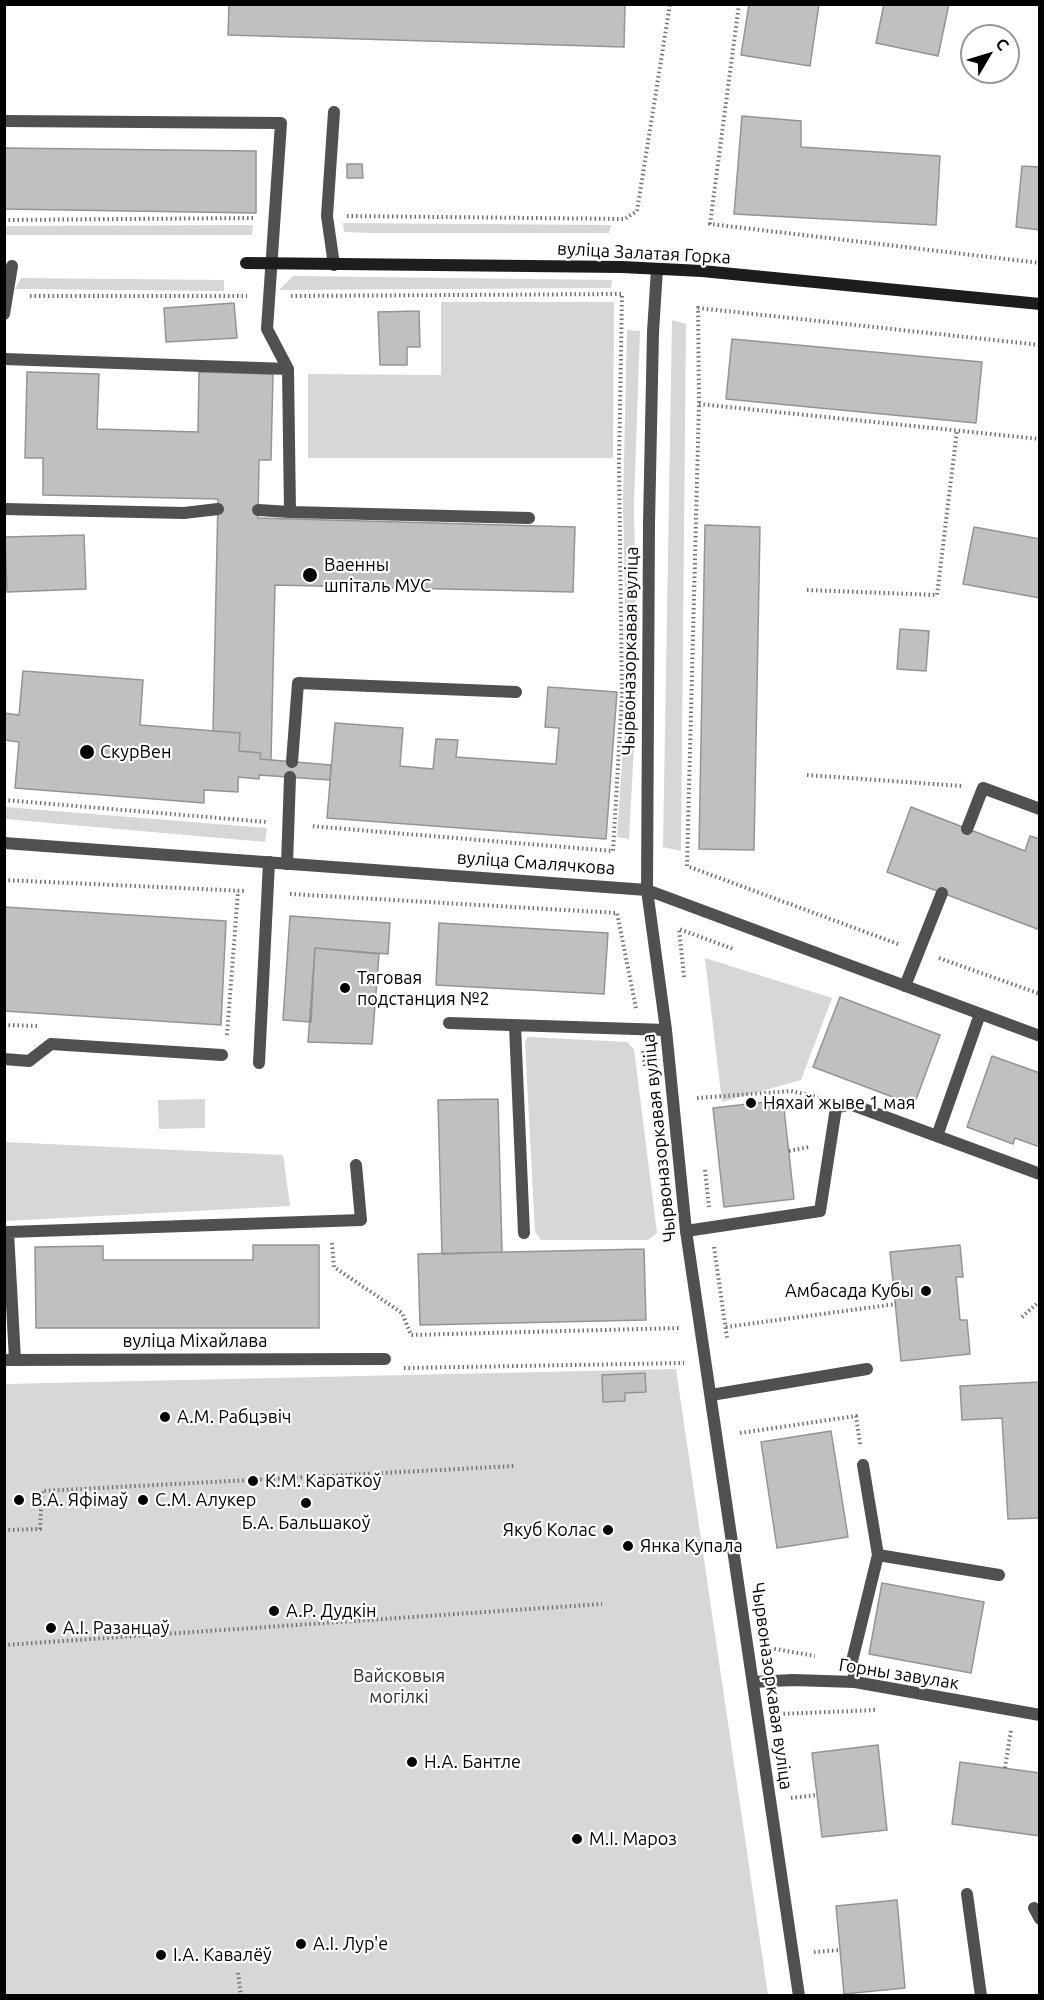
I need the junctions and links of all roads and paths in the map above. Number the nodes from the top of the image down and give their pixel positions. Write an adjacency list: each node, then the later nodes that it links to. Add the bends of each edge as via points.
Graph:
1 (670, 4): 5 (path, via 637,211)
2 (739, 4): 8 (path, via 710,224)
3 (334, 112): 9 (street, via 327,216)
4 (4, 121): 6 (street, via 281,123)
5 (625, 219)
6 (271, 262): 7 (street, вуліца Залатая Горка); 9 (street, вуліца Залатая Горка); 13 (street)
7 (246, 263)
8 (1040, 263)
9 (334, 265): 11 (street, вуліца Залатая Горка)
10 (12, 266): 12 (street)
11 (657, 269): 14 (street, вуліца Залатая Горка); 46 (street, Чырвоназоркавая вуліца, via 649,523)
12 (6, 296): 13 (path); 15 (street)
13 (267, 296): 18 (street, via 267,329); 42 (path, via 622,294 622,696)
14 (1040, 304)
15 (4, 314)
16 (1040, 345): 20 (path, via 698,308)
17 (4, 359): 18 (street)
18 (288, 369): 31 (street)
19 (767, 403): 21 (path)
20 (699, 404): 21 (path); 50 (path, via 687,866)
21 (765, 411): 24 (path)
22 (862, 412): 24 (path)
23 (929, 419): 25 (path)
24 (862, 420): 25 (path)
25 (927, 427): 26 (path)
26 (957, 430): 27 (path); 33 (path, via 937,595)
27 (1040, 439)
28 (4, 509): 29 (street, via 184,513)
29 (218, 509)
30 (258, 510): 31 (street)
31 (290, 512): 32 (street)
32 (529, 518)
33 (807, 590)
34 (516, 692): 35 (street, via 297,683)
35 (292, 762)
36 (807, 775): 38 (path)
37 (290, 777): 44 (street)
38 (983, 788): 39 (street); 40 (street)
39 (1040, 809)
40 (967, 829)
41 (4, 843): 43 (street, вуліца Смалячкова)
42 (613, 851)
43 (269, 862): 44 (street, вуліца Смалячкова); 48 (street)
44 (287, 864): 46 (street, вуліца Смалячкова)
45 (4, 880): 47 (path)
46 (647, 890): 53 (street, вуліца Смалячкова); 61 (street, Чырвоназоркавая вуліца)
47 (238, 891): 48 (path); 62 (path, via 228,1035)
48 (267, 892): 60 (path, via 617,913); 66 (street)
49 (942, 893): 50 (street)
50 (919, 951): 53 (street); 54 (path)
51 (744, 952): 52 (path, via 679,929)
52 (685, 986)
53 (905, 986): 55 (street, вуліца Смалячкова)
54 (1040, 994)
55 (980, 1014): 63 (street, вуліца Смалячкова); 72 (street)
56 (448, 1023): 59 (street)
57 (4, 1025): 58 (path)
58 (38, 1026)
59 (514, 1026): 60 (street); 80 (street)
60 (640, 1030): 61 (street); 67 (path)
61 (666, 1030): 78 (street, Чырвоназоркавая вуліца)
62 (217, 1035)
63 (1040, 1036)
64 (222, 1055): 65 (street, via 51,1044 29,1061)
65 (4, 1059)
66 (259, 1064)
67 (646, 1076)
68 (695, 1087): 69 (path)
69 (697, 1098): 70 (path, via 791,1091); 71 (path)
70 (850, 1104): 72 (street); 77 (street, via 836,1108 820,1211)
71 (698, 1110)
72 (937, 1136): 75 (street)
73 (356, 1165): 76 (street, via 361,1220)
74 (705, 1168): 77 (path)
75 (1040, 1174)
76 (330, 1222): 79 (street); 86 (path, via 334,1267 402,1313 411,1335)
77 (712, 1227): 78 (street); 85 (path)
78 (686, 1231): 87 (street, Чырвоназоркавая вуліца)
79 (6, 1232): 92 (street)
80 (524, 1233)
81 (1040, 1301): 84 (path)
82 (896, 1304): 85 (path)
83 (678, 1317): 86 (path)
84 (1022, 1317)
85 (726, 1327): 87 (path); 89 (path)
86 (680, 1328): 88 (path)
87 (701, 1330): 96 (street, Чырвоназоркавая вуліца)
88 (681, 1340)
89 (728, 1348)
90 (682, 1351): 94 (path)
91 (385, 1359): 92 (street, вуліца Міхайлава)
92 (10, 1360)
93 (867, 1369): 95 (street)
94 (686, 1375)
95 (734, 1391): 96 (street); 97 (path)
96 (711, 1395): 108 (street, Чырвоназоркавая вуліца)
97 (740, 1433): 98 (path); 99 (path, via 856,1416)
98 (741, 1444)
99 (863, 1465): 102 (street)
100 (515, 1466): 101 (path, via 42,1491 40,1529)
101 (4, 1530)
102 (878, 1555): 103 (street); 109 (street, via 852,1661)
103 (999, 1575)
104 (602, 1604): 106 (path)
105 (769, 1639): 107 (path)
106 (4, 1645)
107 (770, 1650)
108 (753, 1682): 109 (street, Горны завулак); 124 (street, Чырвоназоркавая вуліца)
109 (855, 1682): 112 (street, Горны завулак)
110 (883, 1710): 111 (path)
111 (779, 1714)
112 (1040, 1715)
113 (1000, 1727): 114 (path)
114 (1011, 1729): 115 (path); 116 (path)
115 (1021, 1731)
116 (1005, 1768)
117 (817, 1795): 118 (path)
118 (791, 1798)
119 (967, 1894): 125 (street)
120 (840, 1950): 121 (path)
121 (813, 1952)
122 (238, 1973): 123 (path)
123 (241, 1995)
124 (799, 1995)
125 (981, 1995)

